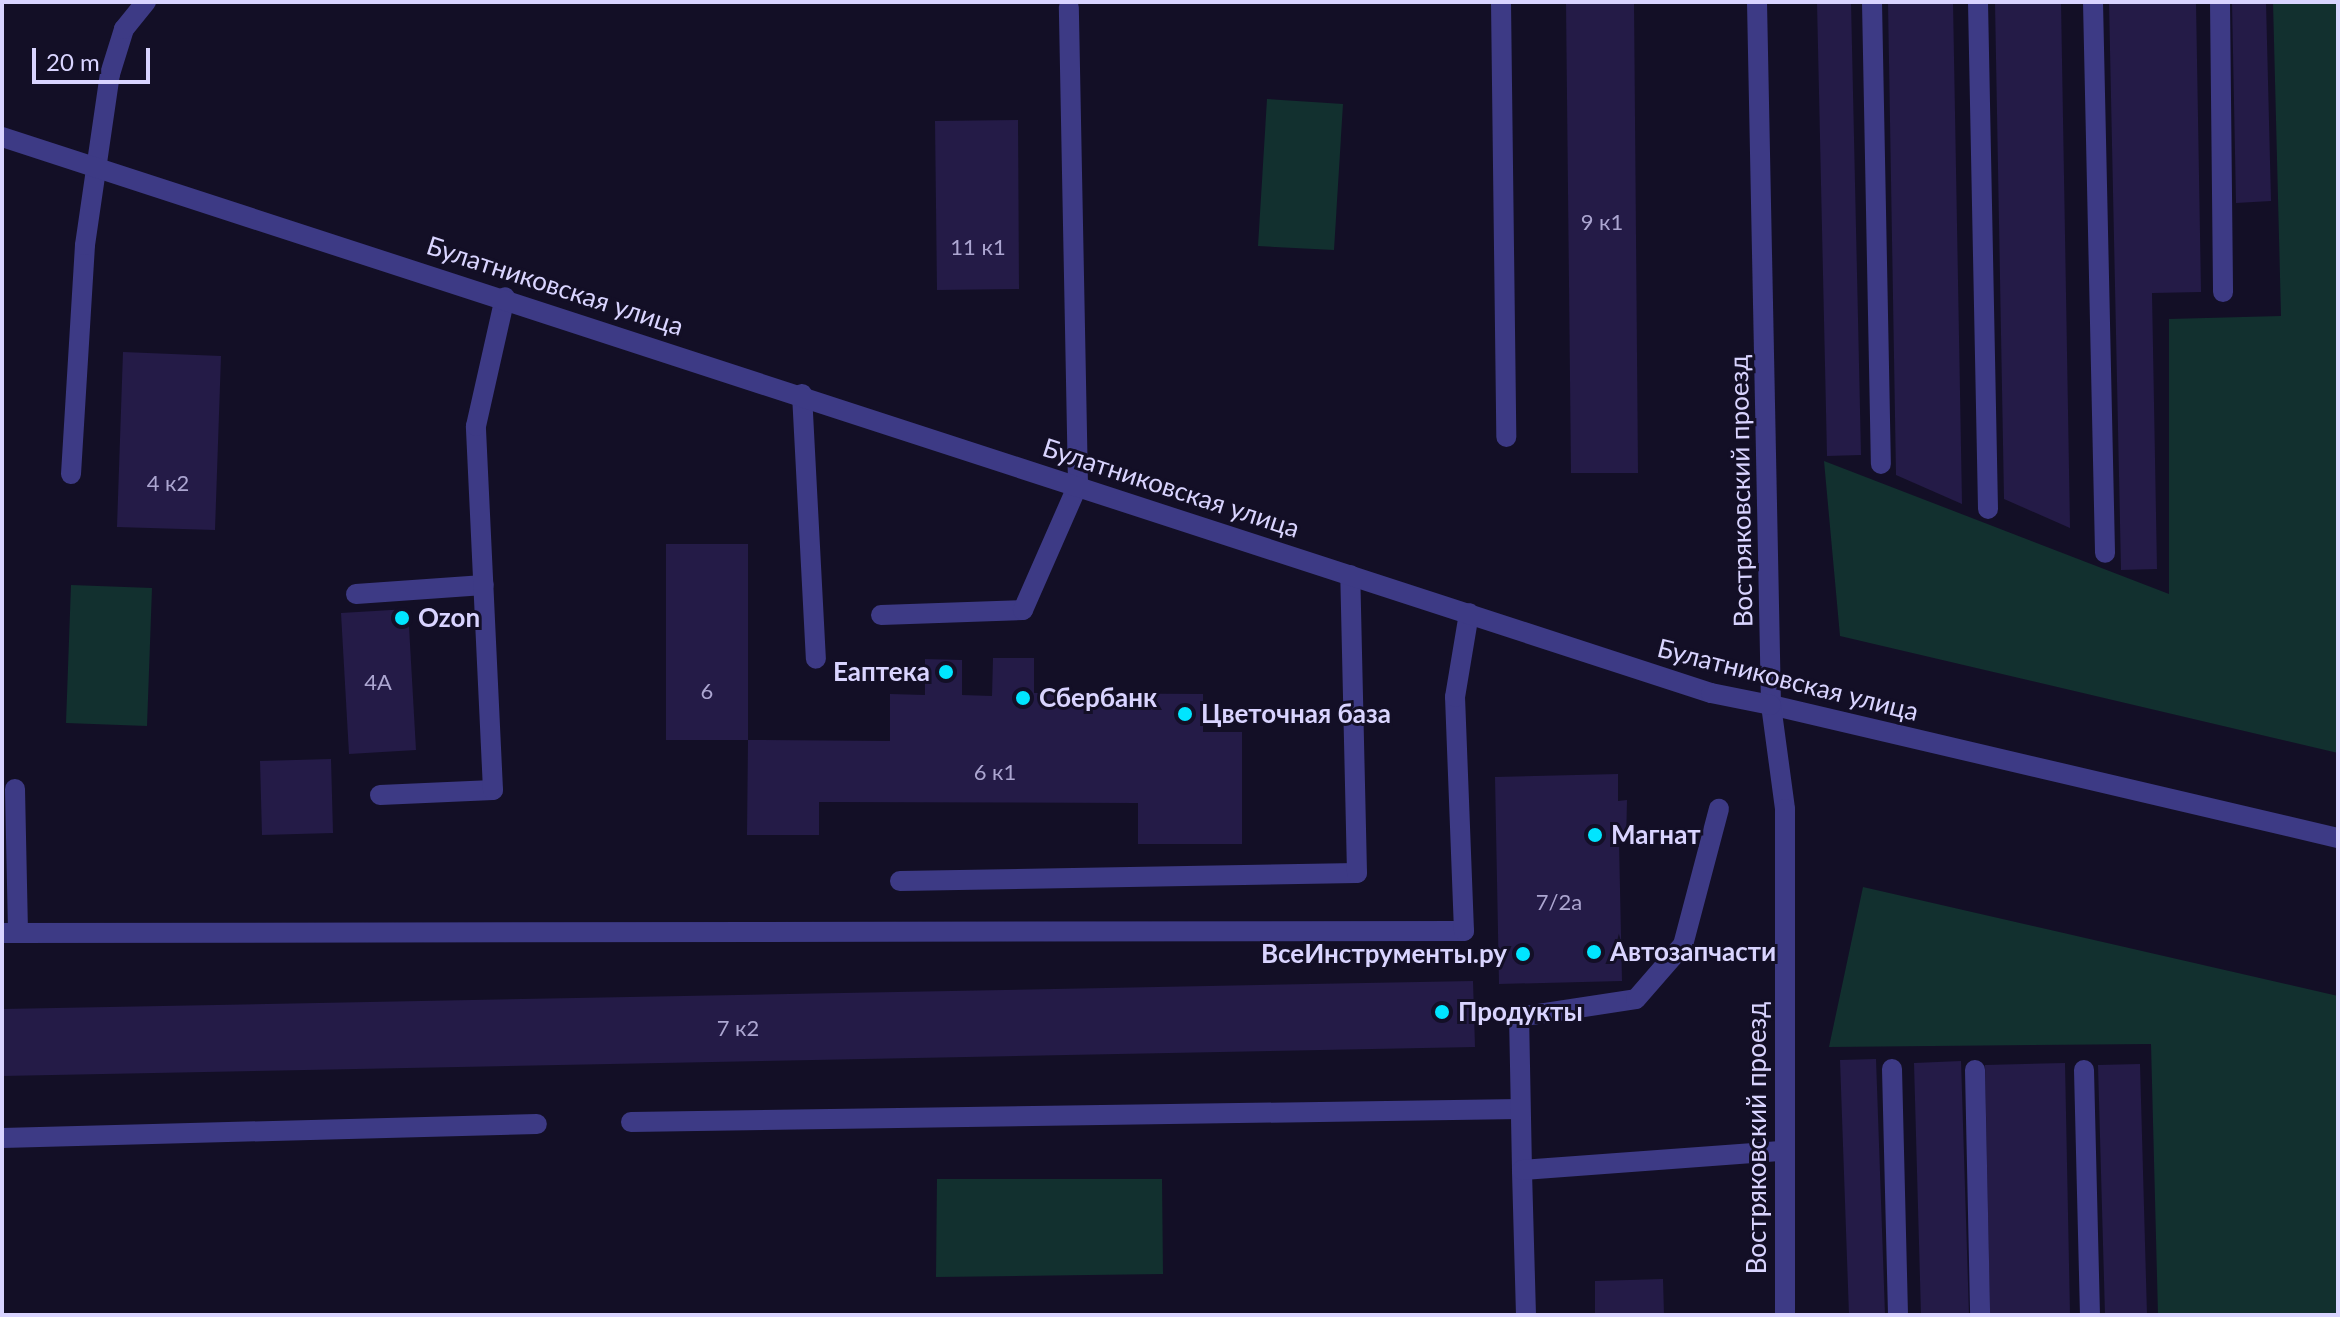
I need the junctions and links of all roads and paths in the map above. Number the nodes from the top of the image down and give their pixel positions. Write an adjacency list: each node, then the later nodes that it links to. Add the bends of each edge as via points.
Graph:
1 (146, 2): 10 (street, via 124,29 110,74)
2 (1501, 2): 14 (street)
3 (1757, 2): 26 (street, Востряковский проезд)
4 (1872, 2): 15 (street)
5 (1978, 2): 18 (street)
6 (2093, 2): 19 (street)
7 (2220, 2): 11 (street)
8 (1069, 7): 17 (street)
9 (2, 137): 10 (street, Булатниковская улица)
10 (98, 167): 12 (street, Булатниковская улица); 16 (street, via 85,245)
11 (2223, 292)
12 (505, 297): 13 (street, Булатниковская улица); 21 (street, via 476,426)
13 (802, 394): 17 (street, Булатниковская улица); 25 (street)
14 (1506, 437)
15 (1881, 464)
16 (71, 474)
17 (1078, 485): 20 (street, Булатниковская улица); 24 (street, via 1023,610)
18 (1988, 509)
19 (2105, 553)
20 (1350, 575): 23 (street, Булатниковская улица); 31 (street, via 1357,873)
21 (484, 585): 22 (street); 28 (street, via 493,790)
22 (356, 594)
23 (1469, 613): 26 (street, Булатниковская улица, via 1711,693); 32 (street, via 1455,697 1464,931)
24 (881, 615)
25 (816, 659)
26 (1771, 705): 30 (street, Булатниковская улица); 40 (street, Востряковский проезд, via 1785,809)
27 (15, 789): 32 (street)
28 (380, 795)
29 (1719, 809): 36 (street, via 1683,945 1636,999 1519,1017)
30 (2338, 838)
31 (900, 881)
32 (10, 933)
33 (1892, 1069): 44 (street)
34 (1975, 1070): 45 (street)
35 (2084, 1070): 46 (street)
36 (1520, 1109): 37 (street); 41 (street)
37 (631, 1122)
38 (537, 1124): 39 (street)
39 (2, 1138)
40 (1781, 1151): 41 (street); 43 (street, Востряковский проезд)
41 (1522, 1170): 42 (street)
42 (1526, 1315)
43 (1785, 1315)
44 (1898, 1315)
45 (1980, 1315)
46 (2090, 1315)

